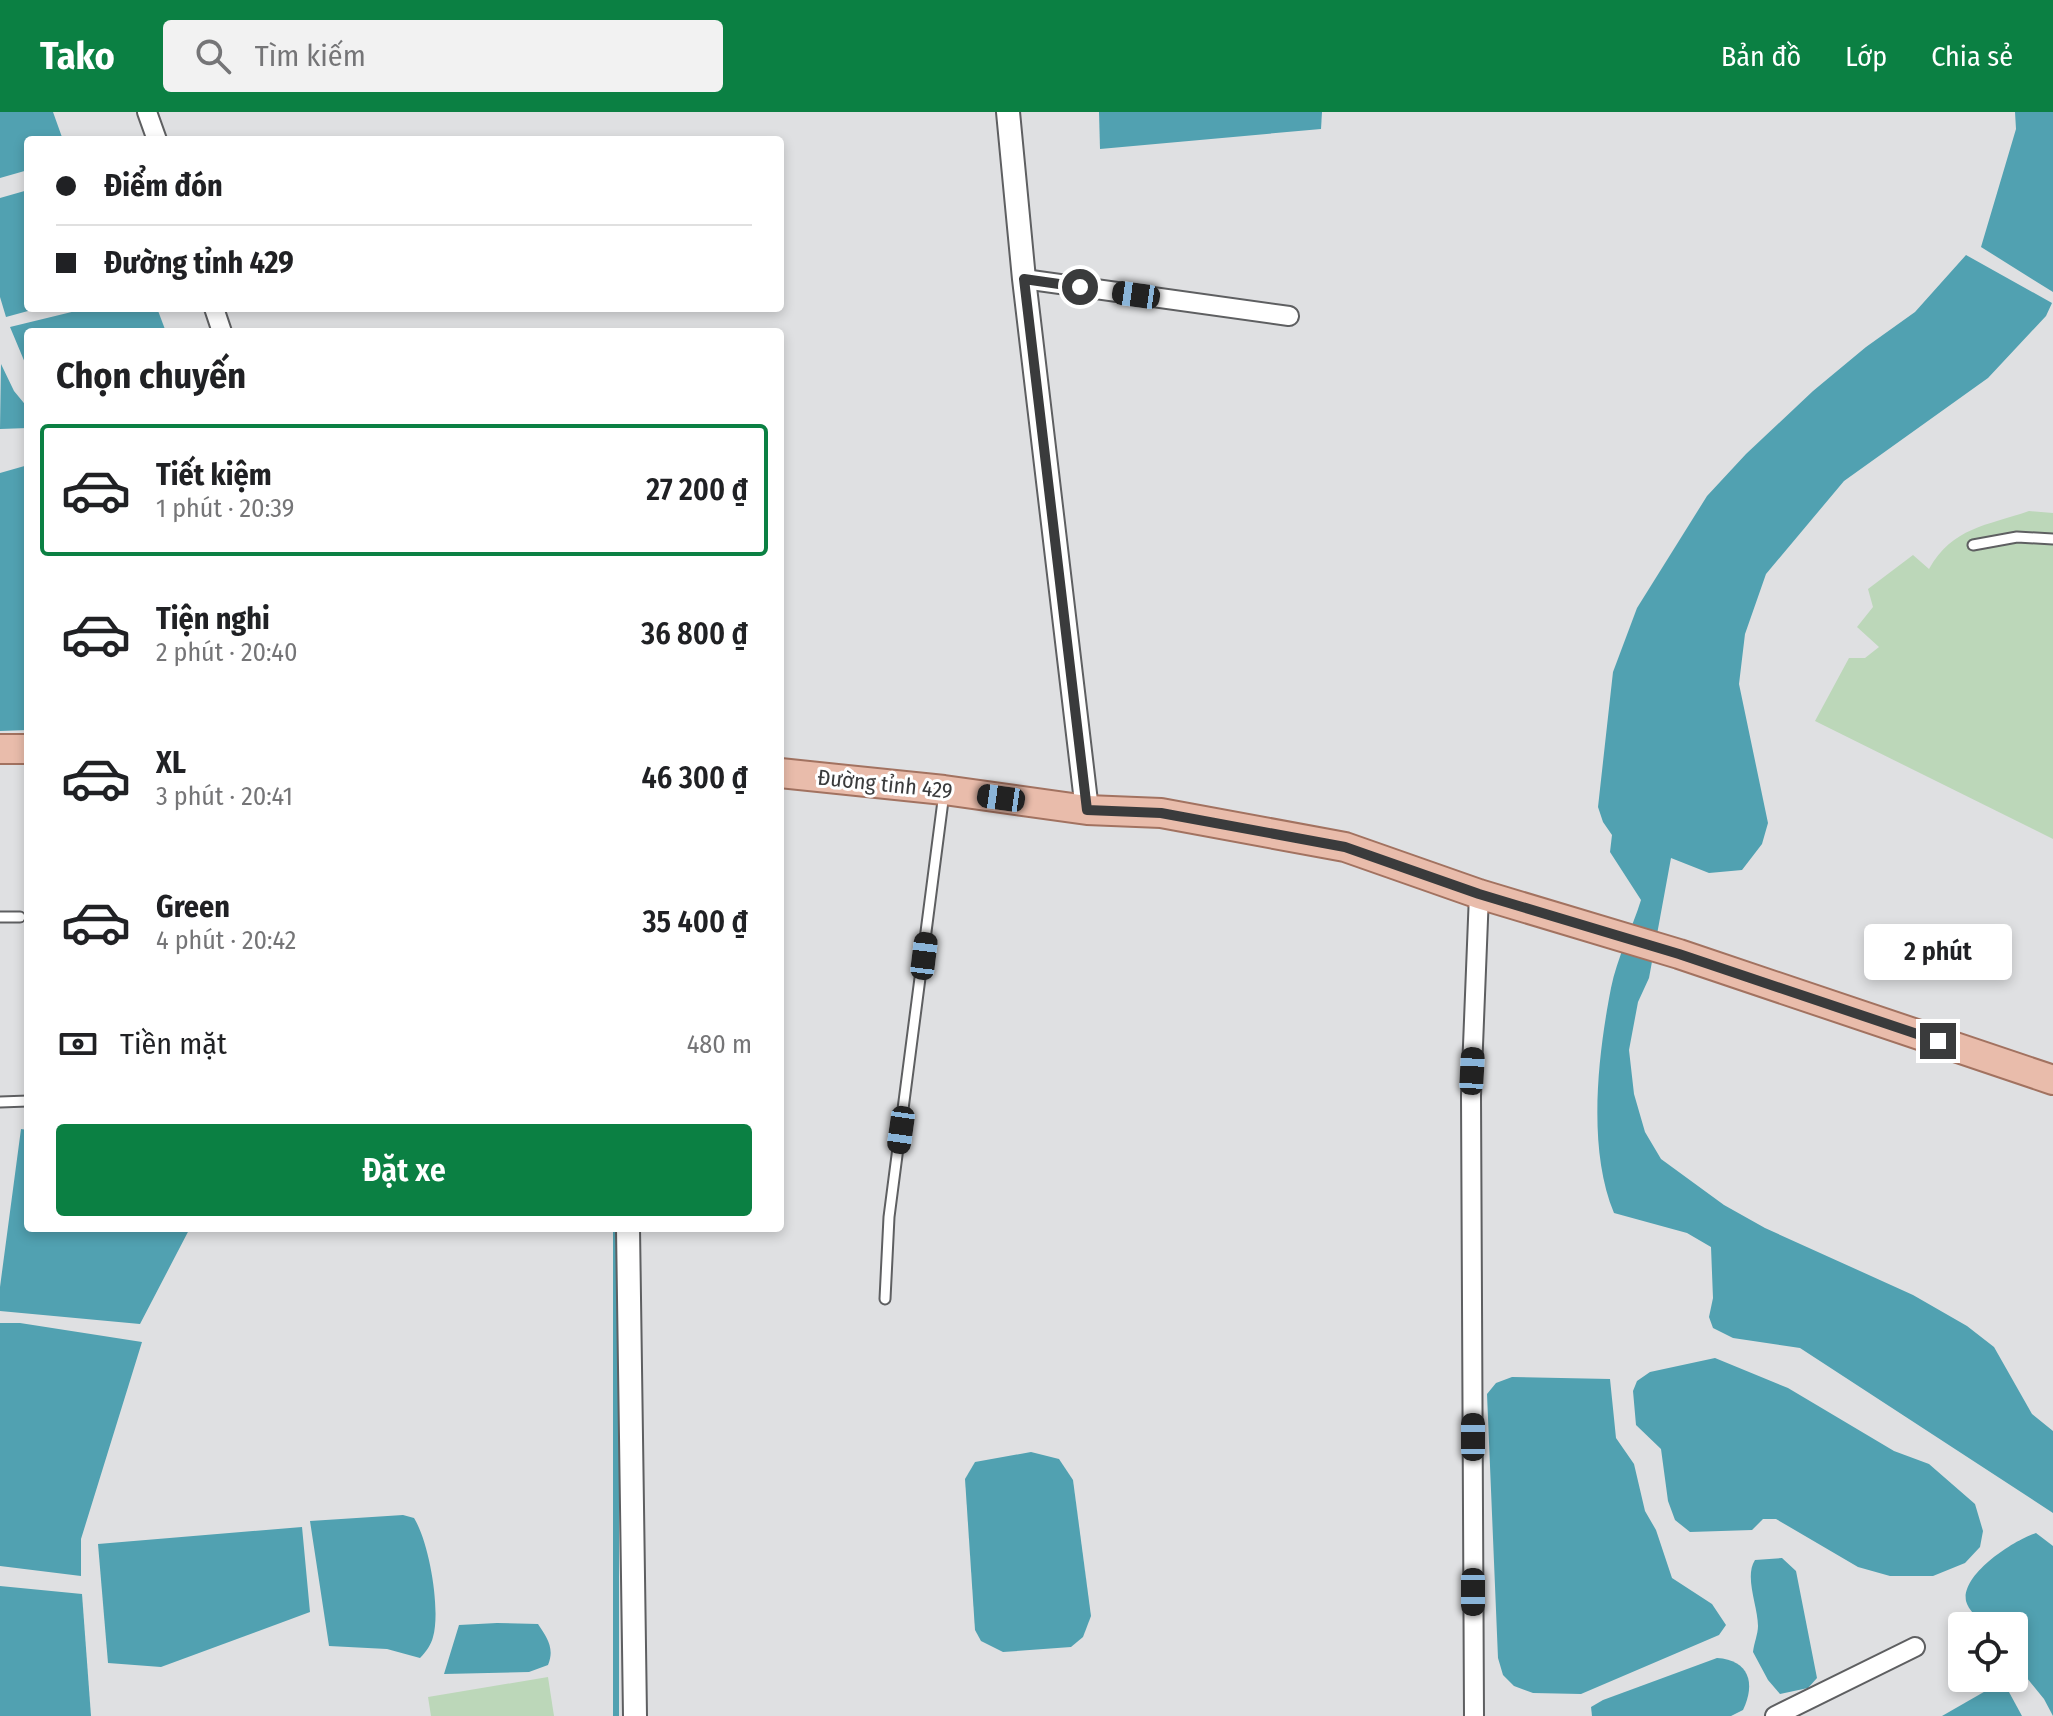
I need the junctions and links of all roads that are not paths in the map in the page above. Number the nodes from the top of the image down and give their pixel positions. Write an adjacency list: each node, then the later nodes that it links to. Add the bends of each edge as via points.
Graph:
1 (147, 112): 3 (street)
2 (1008, 112): 4 (street)
3 (156, 136)
4 (1024, 279): 5 (street); 12 (street)
5 (1289, 316)
6 (2053, 539): 7 (lane, via 2017,537)
7 (1973, 545)
8 (0, 749): 9 (main road)
9 (24, 749)
10 (784, 773): 11 (main road, Đường tỉnh 429)
11 (944, 790): 12 (main road, Đường tỉnh 429); 20 (lane, via 889,1217)
12 (1087, 810): 13 (main road, Đường tỉnh 429, via 1161,813 1332,844)
13 (1479, 894): 16 (main road, Đường tỉnh 429, via 1679,954); 23 (street, via 1471,1096)
14 (0, 917): 15 (lane)
15 (20, 917)
16 (2053, 1080)
17 (24, 1101): 18 (lane)
18 (0, 1102)
19 (628, 1232): 22 (street)
20 (885, 1299)
21 (1915, 1647): 24 (street)
22 (635, 1716)
23 (1474, 1716)
24 (1775, 1716)

